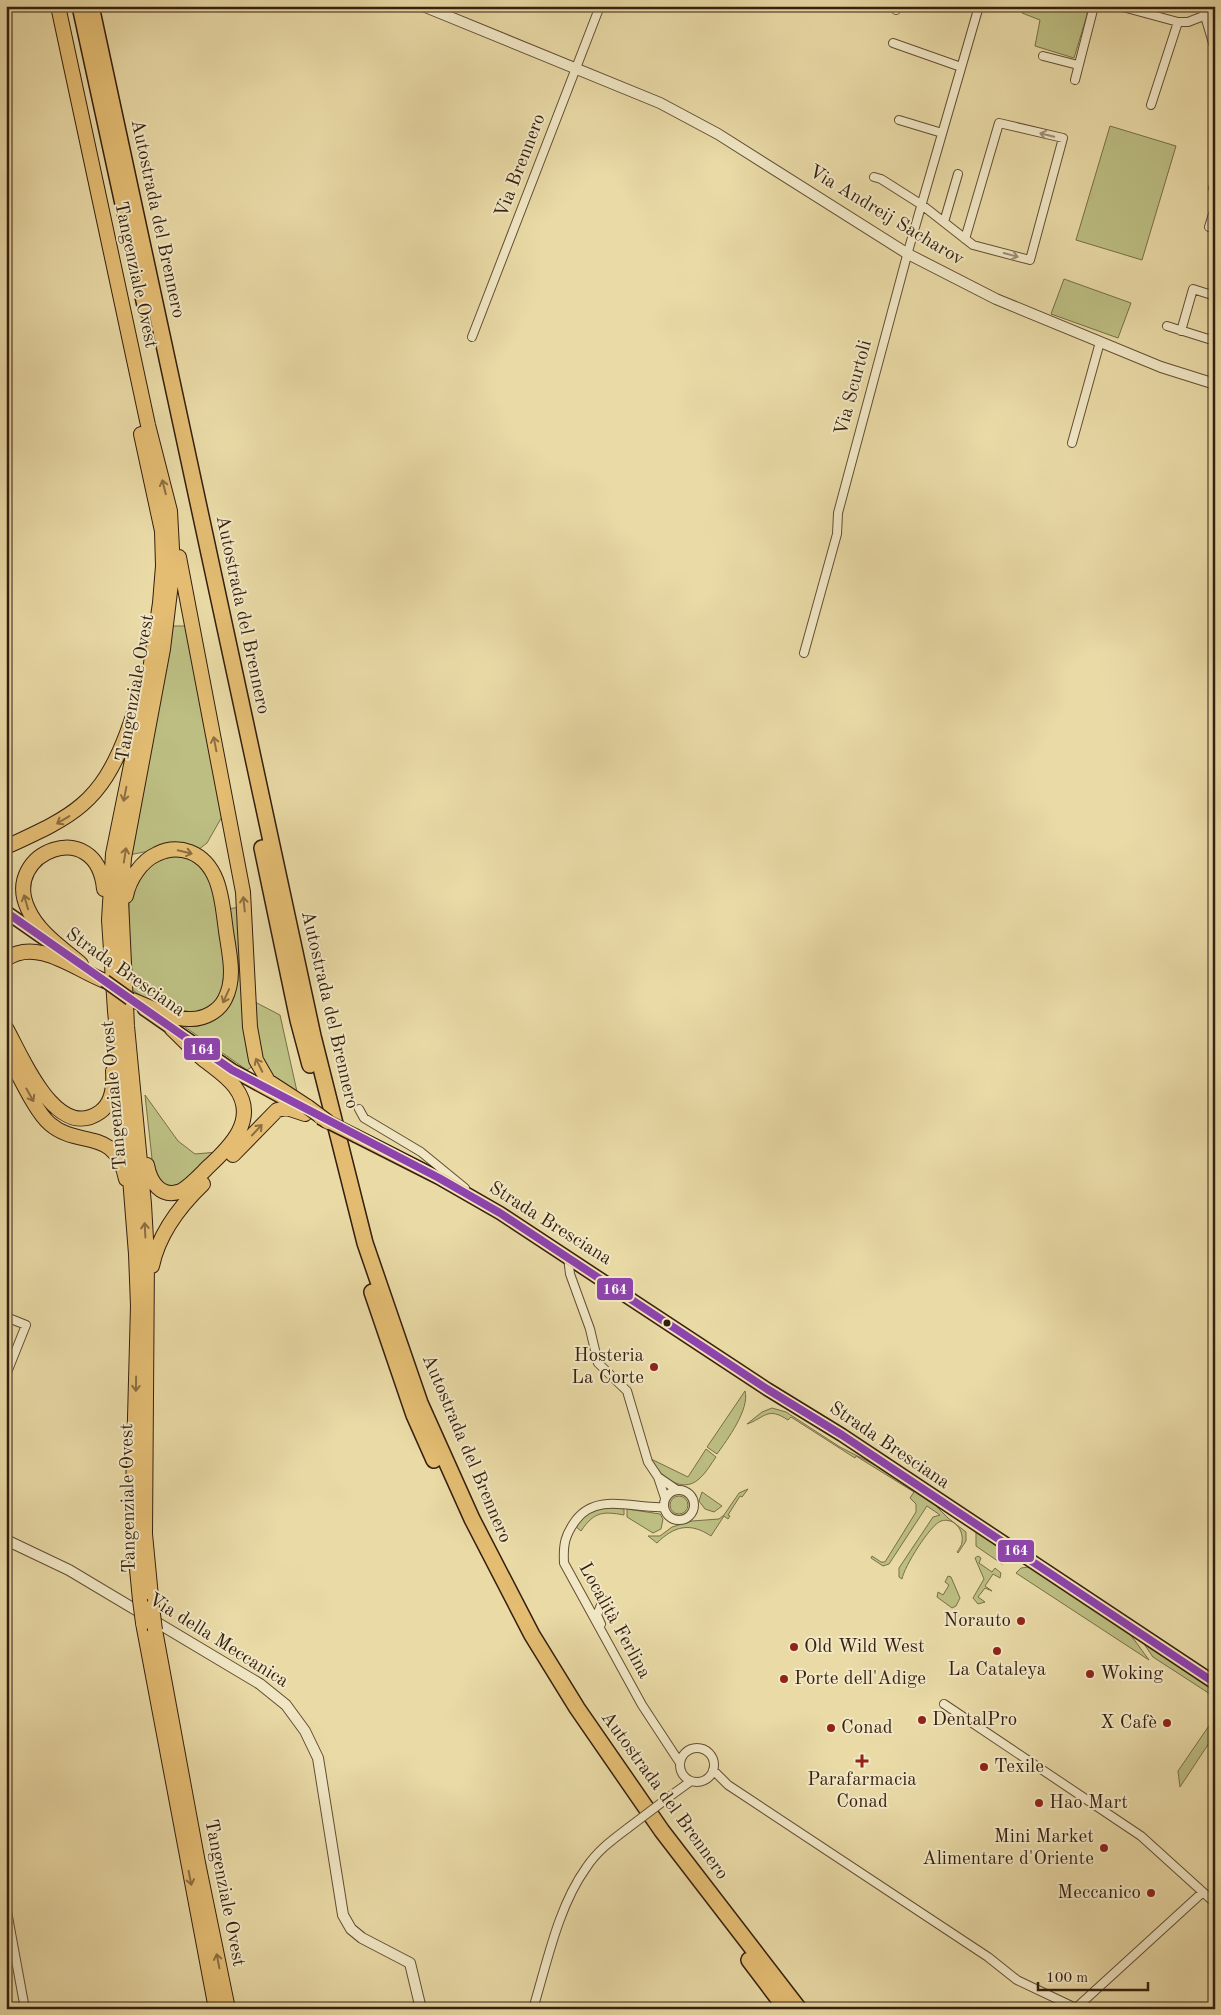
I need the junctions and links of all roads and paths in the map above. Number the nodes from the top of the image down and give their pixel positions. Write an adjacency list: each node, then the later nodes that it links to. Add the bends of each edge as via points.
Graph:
1 (49, 6): 42 (highway, Tangenziale Ovest, via 162,531 160,603)
2 (58, 6): 40 (highway, Tangenziale Ovest, one-way to 2, via 148,425)
3 (80, 6): 95 (highway, Autostrada del Brennero, via 298,1020 354,1238 404,1388 466,1530 526,1644 565,1708 652,1833)
4 (92, 6): 96 (highway, Autostrada del Brennero, via 313,1036 365,1243 420,1403 472,1519 532,1636 577,1708 662,1831)
5 (423, 6): 17 (street, Via Andreij Sacharov)
6 (600, 6): 17 (street, Via Brennero)
7 (979, 6): 16 (street, Via Scurtoli)
8 (1094, 6): 15 (street)
9 (1119, 6): 11 (street)
10 (1204, 11): 11 (street, via 1188,22); 13 (street)
11 (1178, 22): 19 (street)
12 (893, 43): 16 (street)
13 (1215, 46)
14 (1043, 56): 15 (street)
15 (1078, 65): 18 (street)
16 (961, 67): 21 (street, Via Scurtoli)
17 (577, 69): 31 (street, Via Andreij Sacharov, via 660,103 718,134); 35 (street, Via Brennero)
18 (1075, 80)
19 (1152, 105)
20 (899, 120): 21 (street)
21 (942, 133): 26 (street, Via Scurtoli)
22 (958, 174): 28 (street)
23 (874, 177): 26 (street)
24 (1215, 182): 25 (street)
25 (1215, 190)
26 (922, 205): 28 (street); 31 (street, Via Scurtoli)
27 (1215, 208): 29 (street)
28 (944, 222): 30 (street)
29 (1209, 227)
30 (965, 239): 30 (street, one-way to 30, via 973,245 1030,260 1063,138 999,123)
31 (908, 254): 37 (street, Via Andreij Sacharov, via 996,300); 41 (street, Via Scurtoli)
32 (1215, 296): 34 (street, via 1193,289)
33 (1167, 326): 34 (street)
34 (1181, 330): 36 (street)
35 (472, 337)
36 (1215, 341)
37 (1100, 342): 38 (street, Via Andreij Sacharov, via 1161,367); 39 (street)
38 (1215, 384)
39 (1072, 443)
40 (170, 511): 49 (highway, Tangenziale Ovest, one-way to 40, via 121,900 124,858 168,615 173,567); 58 (highway, one-way to 40, via 268,1081 256,1060 250,1027 243,892)
41 (804, 653)
42 (149, 676): 43 (highway, one-way to 43, via 116,759 98,789 66,818); 45 (highway, Tangenziale Ovest, one-way to 45, via 113,854 109,911)
43 (6, 847)
44 (6, 912): 47 (main road, Strada Bresciana)
45 (111, 950): 47 (highway, one-way to 45, via 40,928 25,902 23,886 28,872 35,861 48,851 65,847 82,850 100,867); 51 (highway, Tangenziale Ovest)
46 (6, 958): 47 (highway, via 18,953 36,952)
47 (77, 965): 48 (highway)
48 (105, 981): 50 (main road, Strada Bresciana, bridge)
49 (124, 984): 52 (highway, one-way to 52, via 125,900 130,883 143,864 156,855 177,850 201,858 220,890 230,963 228,992 218,1009 199,1018 179,1018); 53 (highway, Tangenziale Ovest)
50 (130, 999): 52 (highway)
51 (114, 1000): 54 (highway, via 110,1033 114,1088 106,1105 92,1116 72,1117 56,1109 42,1092); 61 (highway, Tangenziale Ovest)
52 (146, 1007): 55 (main road, Strada Bresciana)
53 (127, 1026): 55 (highway, via 149,1176 159,1189 172,1193 190,1184 229,1148 240,1131 243,1114 241,1098 234,1085); 63 (highway, Tangenziale Ovest, one-way to 53, via 144,1204)
54 (6, 1028)
55 (172, 1029): 58 (main road, Strada Bresciana, via 232,1070)
56 (6, 1052): 61 (highway, one-way to 61, via 41,1114 51,1125 102,1143 118,1159 125,1177)
57 (359, 1109): 60 (street, via 364,1118 421,1152)
58 (306, 1111): 59 (highway, bridge); 63 (highway, one-way to 58, via 157,1249 171,1221 187,1200 273,1113 282,1108)
59 (328, 1122): 60 (main road, Strada Bresciana, bridge)
60 (482, 1202): 62 (main road, Strada Bresciana)
61 (136, 1254): 72 (highway, Tangenziale Ovest, one-way to 72, via 134,1538)
62 (568, 1257): 66 (street, via 570,1274 590,1329 598,1363 628,1391 648,1462); 74 (main road, Strada Bresciana)
63 (147, 1296): 72 (highway, Tangenziale Ovest)
64 (6, 1318): 65 (street, via 26,1325)
65 (6, 1375)
66 (658, 1477): 67 (street); 68 (street)
67 (677, 1490): 68 (street); 69 (street, via 692,1496 694,1503 690,1515 675,1520)
68 (665, 1498): 69 (street)
69 (664, 1507): 73 (street, Località Ferlina, via 595,1505 582,1512 563,1544 564,1563)
70 (6, 1540): 93 (street, Via della Meccanica, via 69,1570 260,1684 286,1705 305,1731 318,1758 343,1915 351,1929 362,1938 410,1963)
71 (603, 1600): 73 (street, via 598,1615)
72 (146, 1604): 88 (highway, Tangenziale Ovest, one-way to 88, bridge, via 143,1623); 92 (highway, Tangenziale Ovest, one-way to 72, bridge, via 156,1630)
73 (616, 1658): 76 (street, Località Ferlina)
74 (1215, 1683)
75 (944, 1704): 85 (street, via 1141,1836)
76 (668, 1744): 77 (street); 78 (street, Località Ferlina)
77 (686, 1752): 78 (street); 79 (street, via 696,1748 706,1751 713,1759)
78 (680, 1763): 80 (street, Località Ferlina)
79 (713, 1770): 81 (street); 83 (street)
80 (682, 1774): 82 (street); 84 (street)
81 (707, 1778): 82 (street, via 700,1782); 83 (street)
82 (691, 1781): 84 (street)
83 (728, 1785): 97 (street, via 988,1957 1017,1980)
84 (672, 1795): 94 (street, bridge, via 602,1847 585,1868 559,1922)
85 (1203, 1892): 86 (street); 97 (street)
86 (1215, 1903)
87 (6, 1906): 89 (street)
88 (198, 1914): 90 (highway); 91 (highway, Tangenziale Ovest)
89 (26, 2009)
90 (212, 2009)
91 (216, 2009)
92 (228, 2009)
93 (421, 2009)
94 (533, 2009)
95 (786, 2009)
96 (799, 2009)
97 (1076, 2009)

